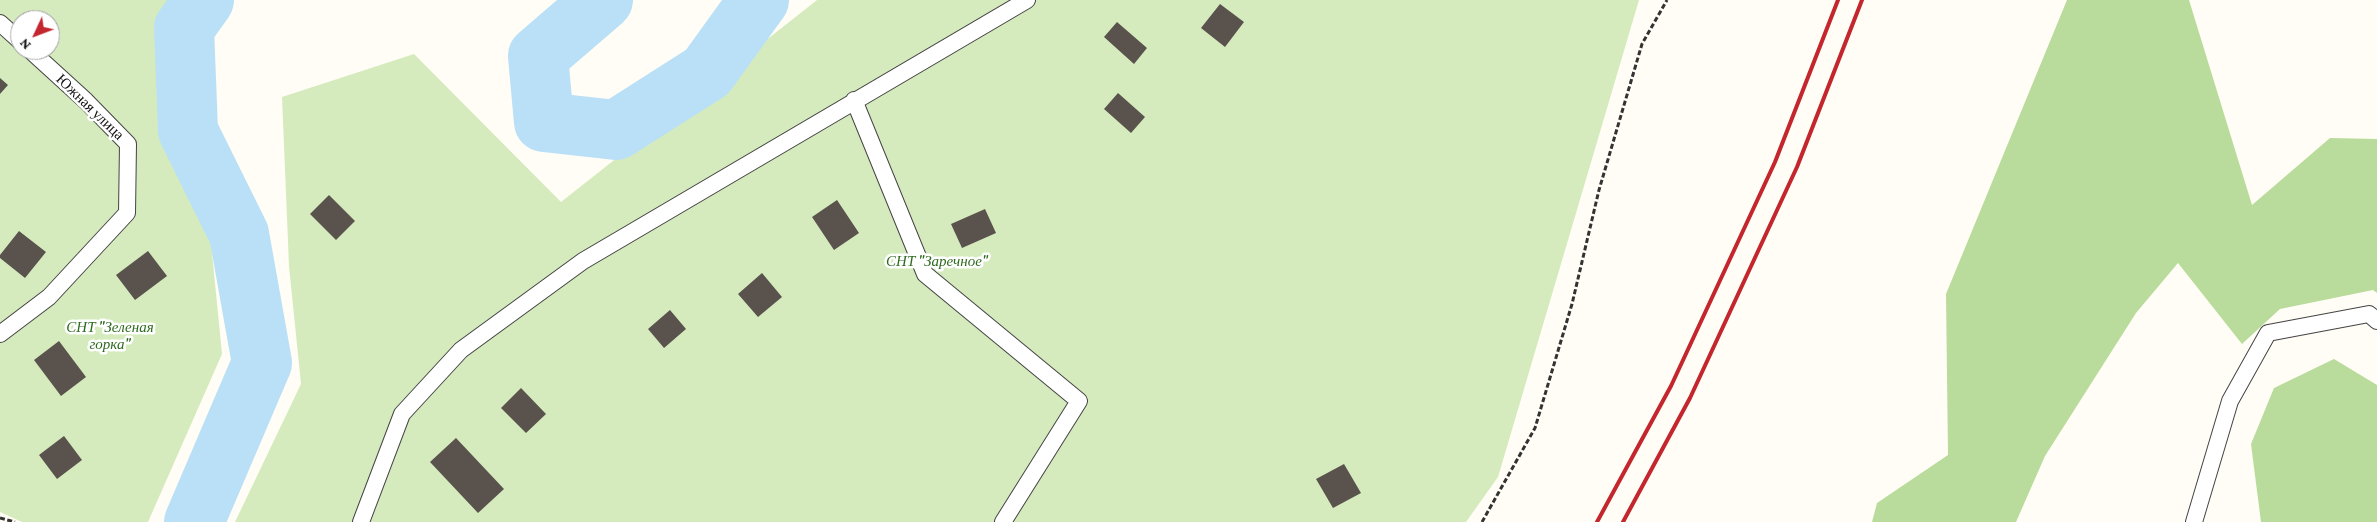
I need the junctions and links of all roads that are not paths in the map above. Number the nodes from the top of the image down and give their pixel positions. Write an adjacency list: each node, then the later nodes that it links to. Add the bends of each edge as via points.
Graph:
1 (1027, 0): 5 (lane)
2 (0, 23): 3 (lane)
3 (10, 32)
4 (41, 60): 7 (lane, Южная улица, via 128,144 127,213 49,297)
5 (854, 100): 8 (lane, via 583,260 461,350 402,414); 9 (lane, via 925,274 1079,401)
6 (2377, 321): 10 (lane, via 2369,314 2268,334 2230,401)
7 (0, 334)
8 (361, 522)
9 (1003, 522)
10 (2194, 522)

